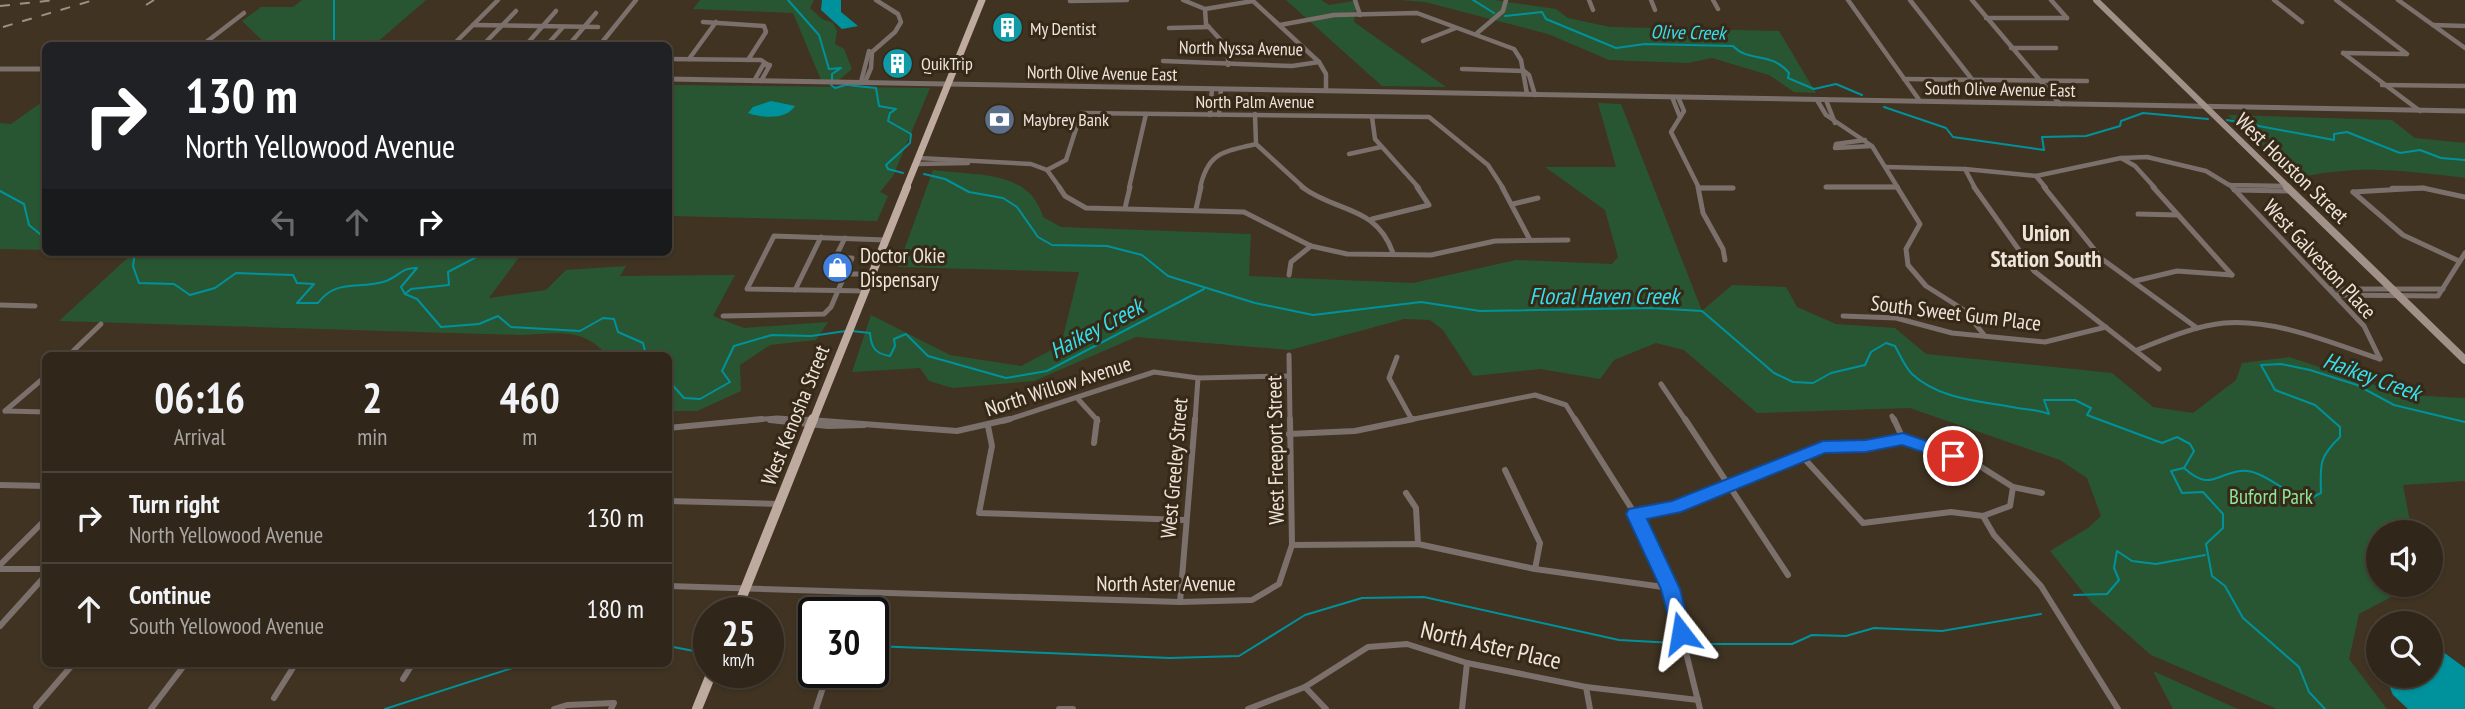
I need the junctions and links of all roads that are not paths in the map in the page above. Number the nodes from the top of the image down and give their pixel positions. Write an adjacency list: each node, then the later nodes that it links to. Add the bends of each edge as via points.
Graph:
1 (498, 0): 35 (street)
2 (636, 0): 55 (street)
3 (874, 0): 78 (street, via 897,22 869,52)
4 (982, 0): 79 (main road, West Kenosha Street)
5 (1127, 0): 20 (street)
6 (1183, 0): 22 (street)
7 (1355, 0): 30 (street)
8 (1506, 0): 47 (street, via 1503,10)
9 (1589, 0): 24 (street)
10 (1651, 0): 25 (street)
11 (1713, 0): 23 (street)
12 (1848, 0): 74 (street)
13 (1910, 0): 72 (street)
14 (1972, 0): 31 (street)
15 (2051, 0): 31 (street, via 2067,18)
16 (2096, 0): 93 (main road, West Houston Street)
17 (2274, 0): 34 (street)
18 (2336, 0): 80 (street, via 2407,54 2343,53)
19 (2398, 0): 37 (street)
20 (1070, 1)
21 (1252, 1): 22 (street); 36 (street)
22 (1205, 9): 44 (street)
23 (1718, 9)
24 (1592, 10)
25 (1655, 10)
26 (516, 11): 38 (street)
27 (556, 11): 39 (street)
28 (244, 13): 49 (street)
29 (596, 13): 42 (street)
30 (1360, 15): 36 (street); 46 (street, via 1417,13)
31 (1986, 18): 56 (street)
32 (703, 22): 33 (street)
33 (716, 22): 60 (street); 61 (street, via 755,23 765,28)
34 (2302, 22)
35 (473, 25): 38 (street); 50 (street)
36 (1280, 25): 63 (street)
37 (2433, 25): 40 (street); 58 (street)
38 (501, 26): 39 (street); 51 (street)
39 (542, 26): 41 (street); 52 (street)
40 (2465, 26)
41 (563, 27): 42 (street); 53 (street)
42 (584, 27): 43 (street); 54 (street)
43 (598, 27)
44 (1209, 27): 45 (street); 65 (street, via 1227,46)
45 (1169, 28)
46 (1456, 28): 47 (street); 48 (street)
47 (1476, 34): 71 (street, via 1514,49)
48 (1423, 40)
49 (206, 42)
50 (456, 42)
51 (486, 42)
52 (528, 42)
53 (550, 42)
54 (571, 42)
55 (602, 42)
56 (2011, 48): 57 (street); 75 (street)
57 (2056, 48)
58 (2465, 48)
59 (672, 59): 60 (street)
60 (689, 59): 61 (street)
61 (748, 60): 64 (street)
62 (1163, 61): 65 (street, North Nyssa Avenue)
63 (1319, 62): 65 (street, North Nyssa Avenue); 84 (street, via 1326,74)
64 (767, 64): 69 (street); 70 (street)
65 (1228, 65)
66 (0, 69): 67 (street)
67 (42, 69)
68 (1462, 69): 71 (street)
69 (760, 70): 70 (street); 76 (street)
70 (767, 70): 76 (street)
71 (1524, 71): 86 (street); 87 (street)
72 (1971, 78): 74 (street); 75 (street)
73 (672, 79): 76 (street, North Olive Avenue East)
74 (1904, 79): 91 (street)
75 (2038, 79): 77 (street); 92 (street)
76 (757, 81): 78 (street, North Olive Avenue East)
77 (2087, 81)
78 (863, 82): 79 (street, North Olive Avenue East)
79 (949, 84): 82 (street, North Olive Avenue East); 109 (main road, West Kenosha Street)
80 (2382, 85): 81 (street); 85 (street)
81 (2465, 86)
82 (1212, 89): 83 (street, North Olive Avenue East); 99 (street)
83 (1221, 89): 84 (street, North Olive Avenue East); 97 (street)
84 (1326, 91): 86 (street, North Olive Avenue East)
85 (2389, 91): 94 (street)
86 (1527, 94): 87 (street, North Olive Avenue East)
87 (1535, 95): 88 (street, South Olive Avenue East)
88 (1675, 97): 89 (street, South Olive Avenue East); 101 (street, via 1685,111)
89 (1817, 100): 90 (street, South Olive Avenue East); 102 (street)
90 (1826, 100): 91 (street, South Olive Avenue East); 102 (street)
91 (1920, 101): 92 (street, South Olive Avenue East)
92 (2060, 104): 93 (street, South Olive Avenue East)
93 (2204, 107): 94 (street, South Olive Avenue East); 119 (main road, West Houston Street)
94 (2418, 111): 95 (street, South Olive Avenue East)
95 (2465, 111)
96 (1146, 114): 99 (street, North Palm Avenue); 112 (street, North Palm Avenue, via 1081,113 1066,160); 124 (street)
97 (1219, 114): 98 (street, North Palm Avenue); 99 (street, North Palm Avenue)
98 (1255, 114): 100 (street, North Palm Avenue); 104 (street)
99 (1210, 115)
100 (1372, 117): 106 (street); 123 (street, North Palm Avenue, via 1429,117 1488,165)
101 (1680, 117): 117 (street, via 1671,132 1673,141)
102 (1835, 123): 103 (street)
103 (1865, 140): 105 (street); 105 (street, via 1836,144 1835,148)
104 (1256, 144): 125 (street, via 1217,153 1206,163); 128 (street, via 1307,191)
105 (1872, 146): 110 (street)
106 (1381, 147): 107 (street); 128 (street, via 1412,178 1429,205)
107 (1349, 154)
108 (2121, 158): 113 (street); 114 (street, via 2147,157 2206,171); 127 (street, via 2135,166)
109 (918, 161): 112 (street, via 1031,164); 129 (main road, West Kenosha Street)
110 (1886, 167): 111 (street); 116 (street)
111 (1965, 169): 113 (street); 156 (street, via 2034,271)
112 (1047, 170): 124 (street, via 1065,196 1086,208)
113 (2036, 176): 142 (street, via 2102,259)
114 (2230, 185): 119 (street); 120 (street, West Galveston Place)
115 (1826, 187): 116 (street)
116 (1897, 187): 158 (street, via 1920,224 1906,249 1908,265 1926,286 1964,310)
117 (1699, 188): 118 (street); 137 (street, via 1703,213)
118 (1733, 188)
119 (2289, 189): 120 (street); 144 (main road, West Houston Street)
120 (2234, 190): 143 (street, West Galveston Place)
121 (2465, 197): 138 (street, via 2410,186 2353,192 2403,235)
122 (1538, 198): 123 (street)
123 (1513, 204): 132 (street)
124 (1125, 208): 125 (street)
125 (1196, 209): 134 (street, via 1244,212)
126 (2138, 214): 127 (street)
127 (2178, 215): 142 (street, via 2231,275 2177,271)
128 (1372, 219): 135 (street, via 1389,234)
129 (888, 235): 131 (street); 140 (main road, West Kenosha Street)
130 (821, 237): 131 (street); 146 (street); 146 (street, via 774,236 747,289)
131 (845, 238): 139 (street, via 835,258 852,258)
132 (1530, 240): 133 (street); 135 (street, via 1495,241 1431,255)
133 (1568, 240)
134 (1311, 246): 135 (street, via 1347,254); 141 (street, via 1291,262)
135 (1393, 253)
136 (2465, 253): 138 (street)
137 (1725, 260)
138 (2459, 261): 145 (street)
139 (845, 274): 140 (street); 147 (street)
140 (873, 274): 148 (main road, West Kenosha Street)
141 (1289, 275)
142 (2134, 282): 157 (street)
143 (2329, 289): 144 (street); 149 (street, West Galveston Place)
144 (2392, 289): 145 (street); 150 (main road, West Houston Street)
145 (2443, 289): 150 (street, via 2438,296)
146 (795, 290): 147 (street)
147 (839, 290): 148 (street); 153 (street, via 831,307 812,316)
148 (866, 291): 173 (main road, West Kenosha Street)
149 (2335, 295): 150 (street); 157 (street, West Galveston Place, via 2364,326 2380,359 2291,331 2237,323)
150 (2400, 296): 163 (main road, West Houston Street)
151 (0, 305): 152 (street)
152 (35, 306)
153 (723, 316)
154 (1843, 316): 158 (street, South Sweet Gum Place, via 1896,318 1952,333)
155 (101, 324): 160 (street)
156 (2106, 327): 158 (street, South Sweet Gum Place, via 2045,342); 159 (street)
157 (2197, 328): 159 (street)
158 (1985, 336)
159 (2137, 350): 164 (street)
160 (72, 352)
161 (1289, 355): 165 (street, West Freeport Street)
162 (1397, 357): 172 (street, via 1389,378)
163 (2465, 360)
164 (2158, 369)
165 (1289, 376): 166 (street, North Willow Avenue); 176 (street, West Freeport Street)
166 (1198, 378): 169 (street, North Willow Avenue, via 1154,372); 191 (street, West Greeley Street)
167 (42, 379): 170 (street, via 5,411)
168 (1661, 384): 184 (street)
169 (1078, 399): 174 (street, North Willow Avenue); 178 (street, via 1098,420)
170 (42, 412)
171 (1892, 416): 177 (street)
172 (1411, 418): 176 (street, via 1355,431); 189 (street, via 1535,395 1566,405)
173 (813, 422): 174 (street, North Willow Avenue, via 942,431); 175 (street, North Willow Avenue, via 770,420); 188 (main road, West Kenosha Street)
174 (988, 426): 191 (street, via 992,446 979,513)
175 (672, 428)
176 (1289, 434): 194 (street, West Freeport Street)
177 (1903, 439): 179 (street, via 1823,447); 183 (street, via 1978,465)
178 (1094, 443)
179 (1801, 455): 184 (street); 190 (street, via 1863,523 1951,512)
180 (1505, 470): 197 (street, via 1540,543)
181 (0, 485): 182 (street)
182 (42, 486)
183 (2013, 487): 186 (street); 190 (street, via 2010,506)
184 (1727, 488): 189 (street, via 1675,507); 198 (street)
185 (1406, 493): 193 (street, via 1416,508)
186 (2042, 493)
187 (672, 501): 188 (street)
188 (780, 504): 201 (main road, West Kenosha Street)
189 (1635, 514): 202 (street)
190 (1983, 516): 233 (street, via 1994,535 2041,586)
191 (1184, 520): 206 (street, West Greeley Street)
192 (42, 523): 195 (street)
193 (1418, 544): 194 (street); 197 (street)
194 (1292, 545): 206 (street, North Aster Avenue, via 1279,584 1252,600)
195 (0, 567): 196 (street)
196 (42, 569)
197 (1535, 569): 202 (street)
198 (1788, 575)
199 (42, 579): 207 (street)
200 (672, 586): 201 (street, North Aster Avenue)
201 (746, 588): 203 (street, North Aster Avenue); 204 (main road, West Kenosha Street)
202 (1670, 589): 219 (street)
203 (865, 593): 205 (street); 206 (street, North Aster Avenue)
204 (742, 597)
205 (864, 597)
206 (1180, 603)
207 (0, 625)
208 (1467, 663): 214 (street, North Aster Place, via 1406,645 1368,647); 215 (street, North Aster Place); 230 (street)
209 (71, 667): 221 (street)
210 (183, 667): 222 (street)
211 (293, 667): 218 (street)
212 (410, 667): 213 (street)
213 (403, 679)
214 (1305, 687): 228 (street, North Aster Place); 229 (street)
215 (1586, 687): 219 (street, North Aster Place); 231 (street)
216 (706, 688): 224 (main road)
217 (823, 688): 225 (street)
218 (274, 698)
219 (1698, 699): 232 (street)
220 (613, 706): 223 (street)
221 (36, 707)
222 (151, 709)
223 (554, 709)
224 (697, 709)
225 (816, 709)
226 (1059, 709): 227 (street)
227 (1073, 709)
228 (1248, 709)
229 (1326, 709)
230 (1462, 709)
231 (1590, 709)
232 (1700, 709)
233 (2118, 709)

